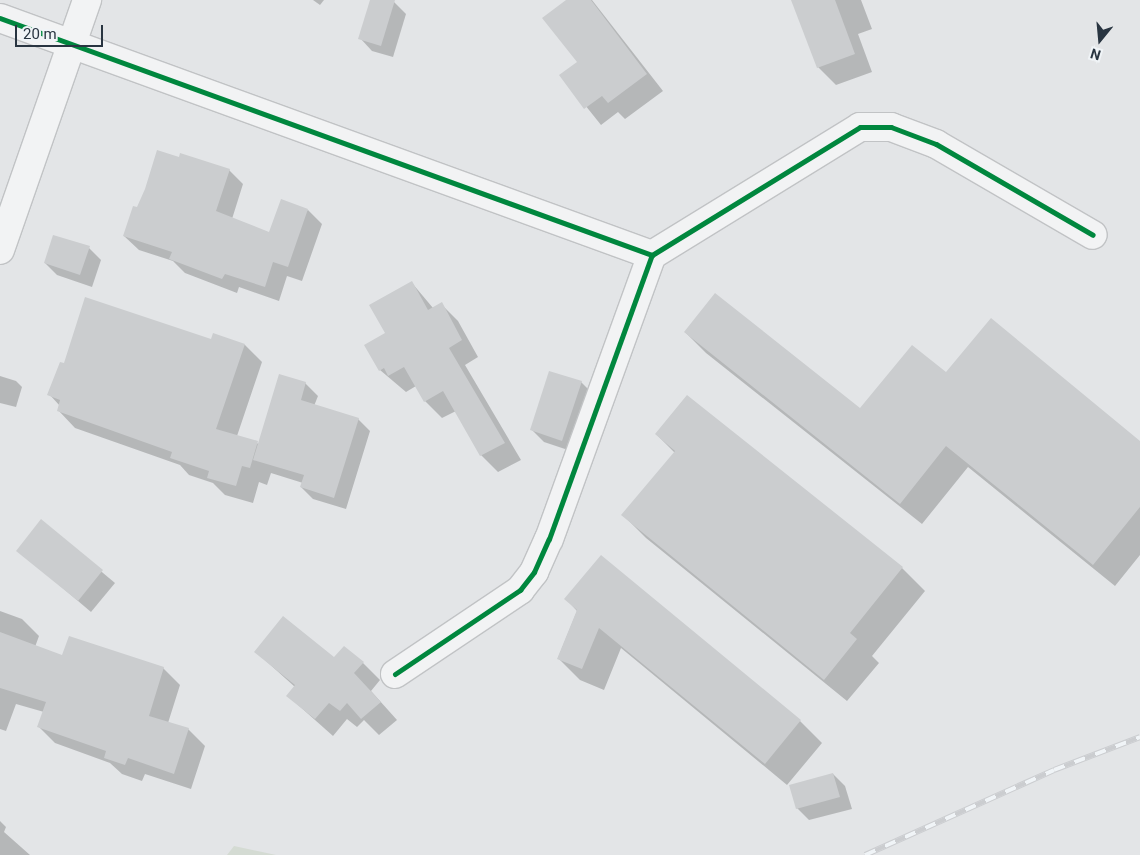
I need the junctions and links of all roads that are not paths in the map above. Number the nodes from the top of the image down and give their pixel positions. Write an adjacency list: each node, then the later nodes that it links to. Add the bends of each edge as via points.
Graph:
1 (87, 0): 3 (street)
2 (0, 18): 3 (street)
3 (71, 42): 5 (street); 6 (street)
4 (1093, 234): 6 (street, via 936,144 891,127 860,127)
5 (0, 250)
6 (652, 255): 7 (street, via 550,539 534,572 520,590)
7 (395, 674)

